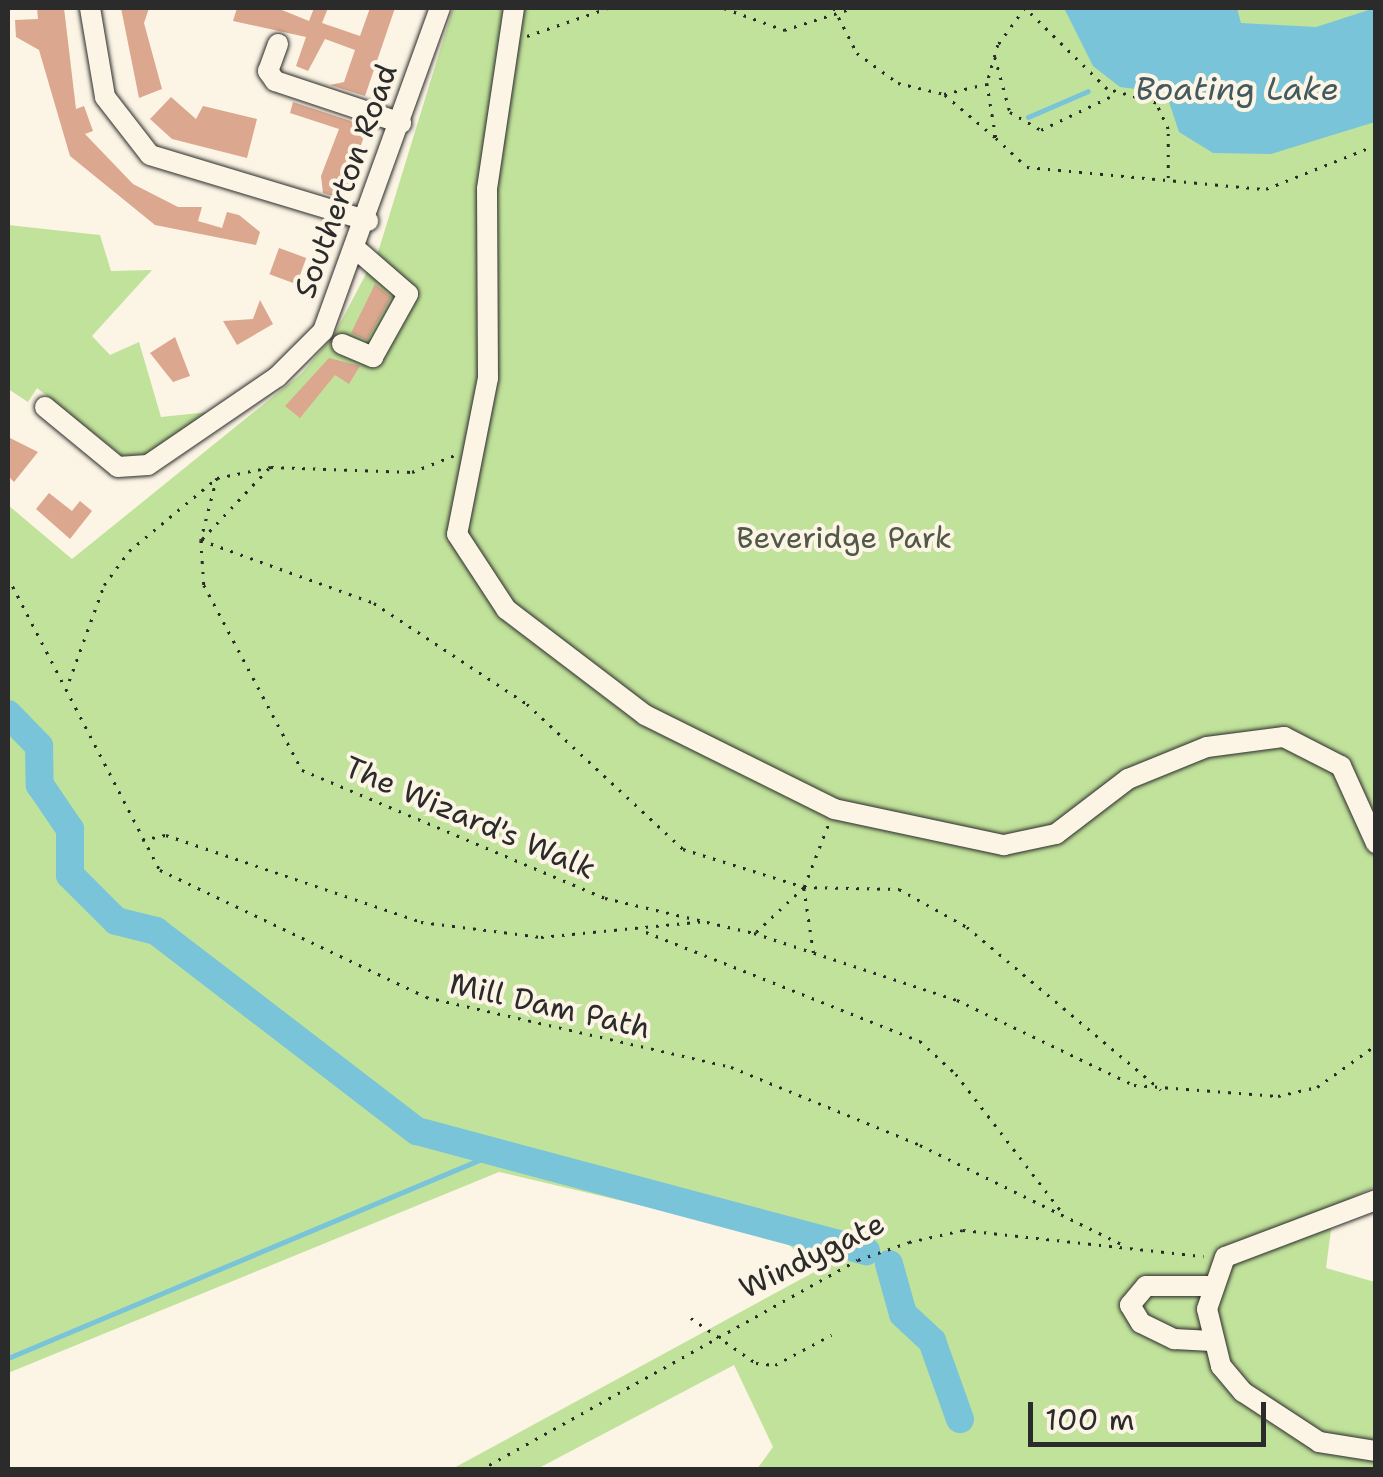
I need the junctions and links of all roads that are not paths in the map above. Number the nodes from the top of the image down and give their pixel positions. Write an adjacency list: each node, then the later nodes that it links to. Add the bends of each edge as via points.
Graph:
1 (90, 8): 6 (street, via 105,97 150,155)
2 (440, 8): 5 (street, Southerton Road)
3 (514, 8): 10 (street, via 487,189 488,378 457,534 506,609 645,715 834,810 1004,845 1056,834 1128,778 1207,747 1284,737 1342,766)
4 (278, 44): 5 (street, via 268,71 275,81)
5 (401, 123): 6 (street, Southerton Road)
6 (368, 220): 7 (street, Southerton Road)
7 (356, 249): 8 (street, via 408,294 372,357); 9 (street, Southerton Road, via 323,331 278,376 148,465 118,466)
8 (342, 344)
9 (45, 408)
10 (1376, 842)
11 (1376, 1200): 12 (street, via 1226,1258)
12 (1210, 1286): 13 (street); 13 (street, via 1146,1286 1130,1306 1140,1323 1174,1338)
13 (1212, 1341): 14 (street, via 1243,1392 1280,1421 1319,1442)
14 (1376, 1451)

